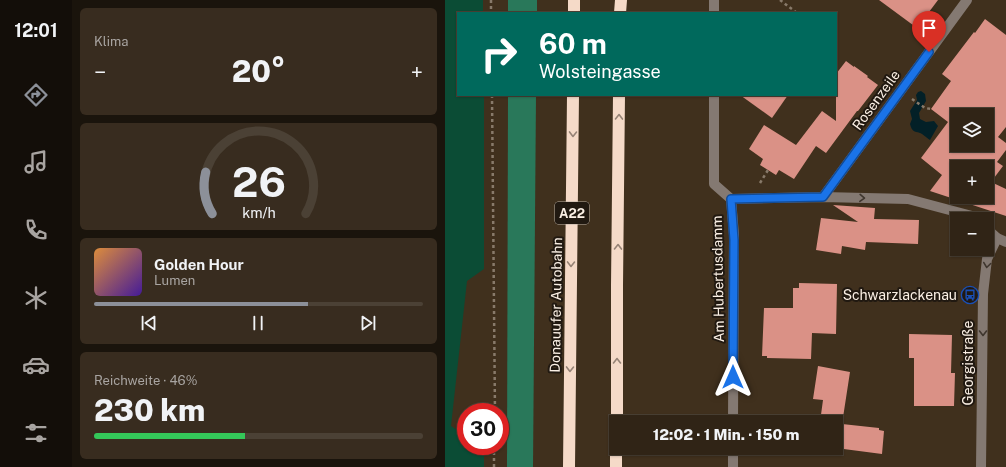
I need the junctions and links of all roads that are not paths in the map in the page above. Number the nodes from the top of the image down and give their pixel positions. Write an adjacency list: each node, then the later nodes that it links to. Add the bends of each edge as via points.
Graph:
1 (574, 0): 5 (highway)
2 (621, 0): 6 (highway)
3 (714, 0): 7 (street)
4 (967, 0): 11 (street, Rosenzeile)
5 (574, 12)
6 (620, 12)
7 (714, 12)
8 (573, 96): 19 (highway, Donauufer Autobahn / A22, one-way to 19)
9 (619, 96): 15 (highway, one-way to 9)
10 (714, 96): 12 (street, Am Hubertusdamm, via 715,184)
11 (823, 197): 12 (street); 13 (street, one-way to 13, via 908,199)
12 (731, 199): 16 (street, Am Hubertusdamm, via 734,240)
13 (957, 212)
14 (1001, 240): 22 (street, Georgistraße, one-way to 22, via 987,259 983,294)
15 (617, 415)
16 (733, 415)
17 (616, 455): 20 (highway)
18 (733, 455): 21 (street)
19 (569, 467)
20 (616, 467)
21 (733, 467)
22 (981, 467)

